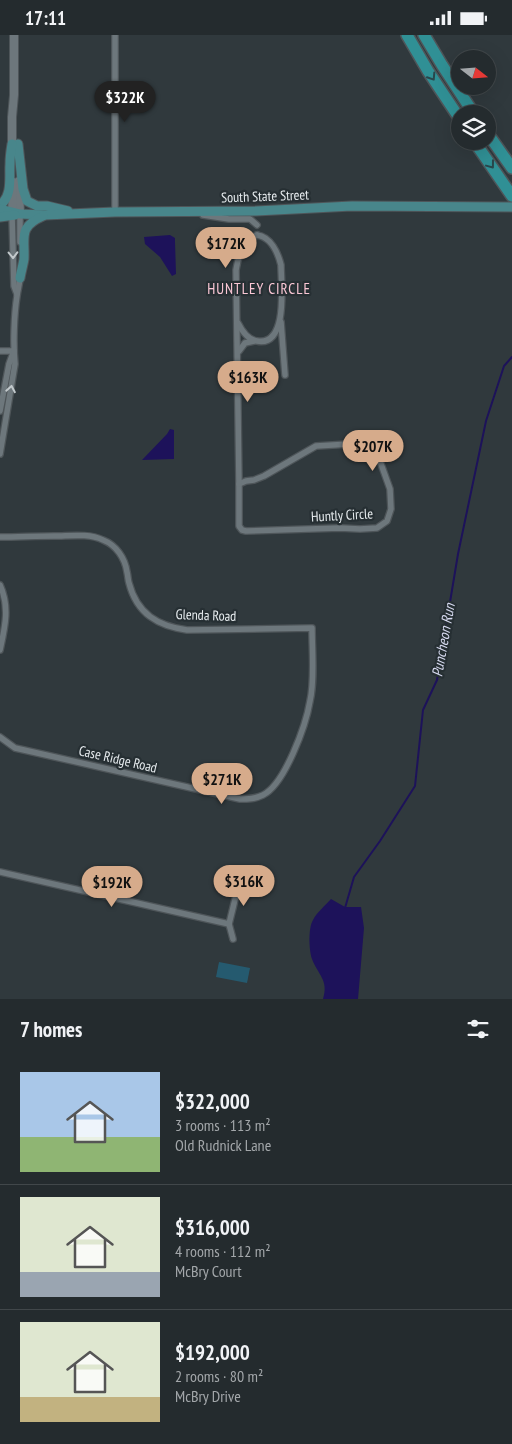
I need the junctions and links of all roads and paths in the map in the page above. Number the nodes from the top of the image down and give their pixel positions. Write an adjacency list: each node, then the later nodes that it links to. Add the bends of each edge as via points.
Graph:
1 (14, 35): 7 (street)
2 (115, 35): 16 (street)
3 (407, 35): 6 (highway, one-way to 6)
4 (424, 35): 5 (highway)
5 (468, 105)
6 (451, 106)
7 (15, 144): 12 (main road, via 9,190); 18 (main road, via 22,189 28,201 37,206); 19 (street)
8 (496, 145): 10 (highway)
9 (480, 150): 11 (highway, one-way to 11)
10 (512, 168)
11 (510, 192)
12 (0, 205)
13 (512, 207): 15 (main road, South State Street, via 352,206)
14 (0, 209): 19 (main road, South State Street)
15 (256, 211): 17 (main road, South State Street); 22 (street)
16 (115, 212): 17 (main road, South State Street); 18 (main road, South State Street)
17 (184, 212): 22 (street, via 250,219)
18 (80, 213): 20 (main road, South State Street)
19 (15, 214): 20 (main road, South State Street); 21 (main road, South State Street); 24 (street); 25 (street, one-way to 25, via 14,286)
20 (45, 215): 24 (main road, via 31,222 24,233)
21 (0, 217)
22 (257, 225): 23 (street)
23 (257, 235): 26 (street, via 264,237 272,246 281,265); 27 (street, Huntly Circle, via 242,249 237,264)
24 (20, 279): 25 (street)
25 (17, 294): 30 (street)
26 (280, 320): 28 (street, via 271,337); 32 (street)
27 (238, 322): 28 (street, via 245,334); 31 (street, Huntly Circle)
28 (255, 341): 31 (street, via 242,345)
29 (0, 351): 30 (street)
30 (14, 351): 33 (street); 34 (street, one-way to 30, via 15,365)
31 (237, 358): 36 (street, Huntly Circle)
32 (285, 375)
33 (0, 411)
34 (1, 439): 35 (street)
35 (0, 454)
36 (239, 484): 36 (street, Huntly Circle, via 264,477 316,446 366,443 376,450 390,489 391,509 387,521 377,528 246,531 239,526)
37 (0, 537): 39 (street, Glenda Road, via 83,535 104,540 122,557 140,608 151,618 174,628)
38 (0, 585): 40 (street, via 6,607)
39 (312, 628): 41 (street, Case Ridge Road, via 312,687 297,743 282,776 272,789 252,799 240,799 24,750)
40 (0, 649)
41 (0, 737)
42 (0, 872): 44 (street)
43 (241, 875): 44 (street)
44 (229, 924): 45 (street)
45 (233, 939)

